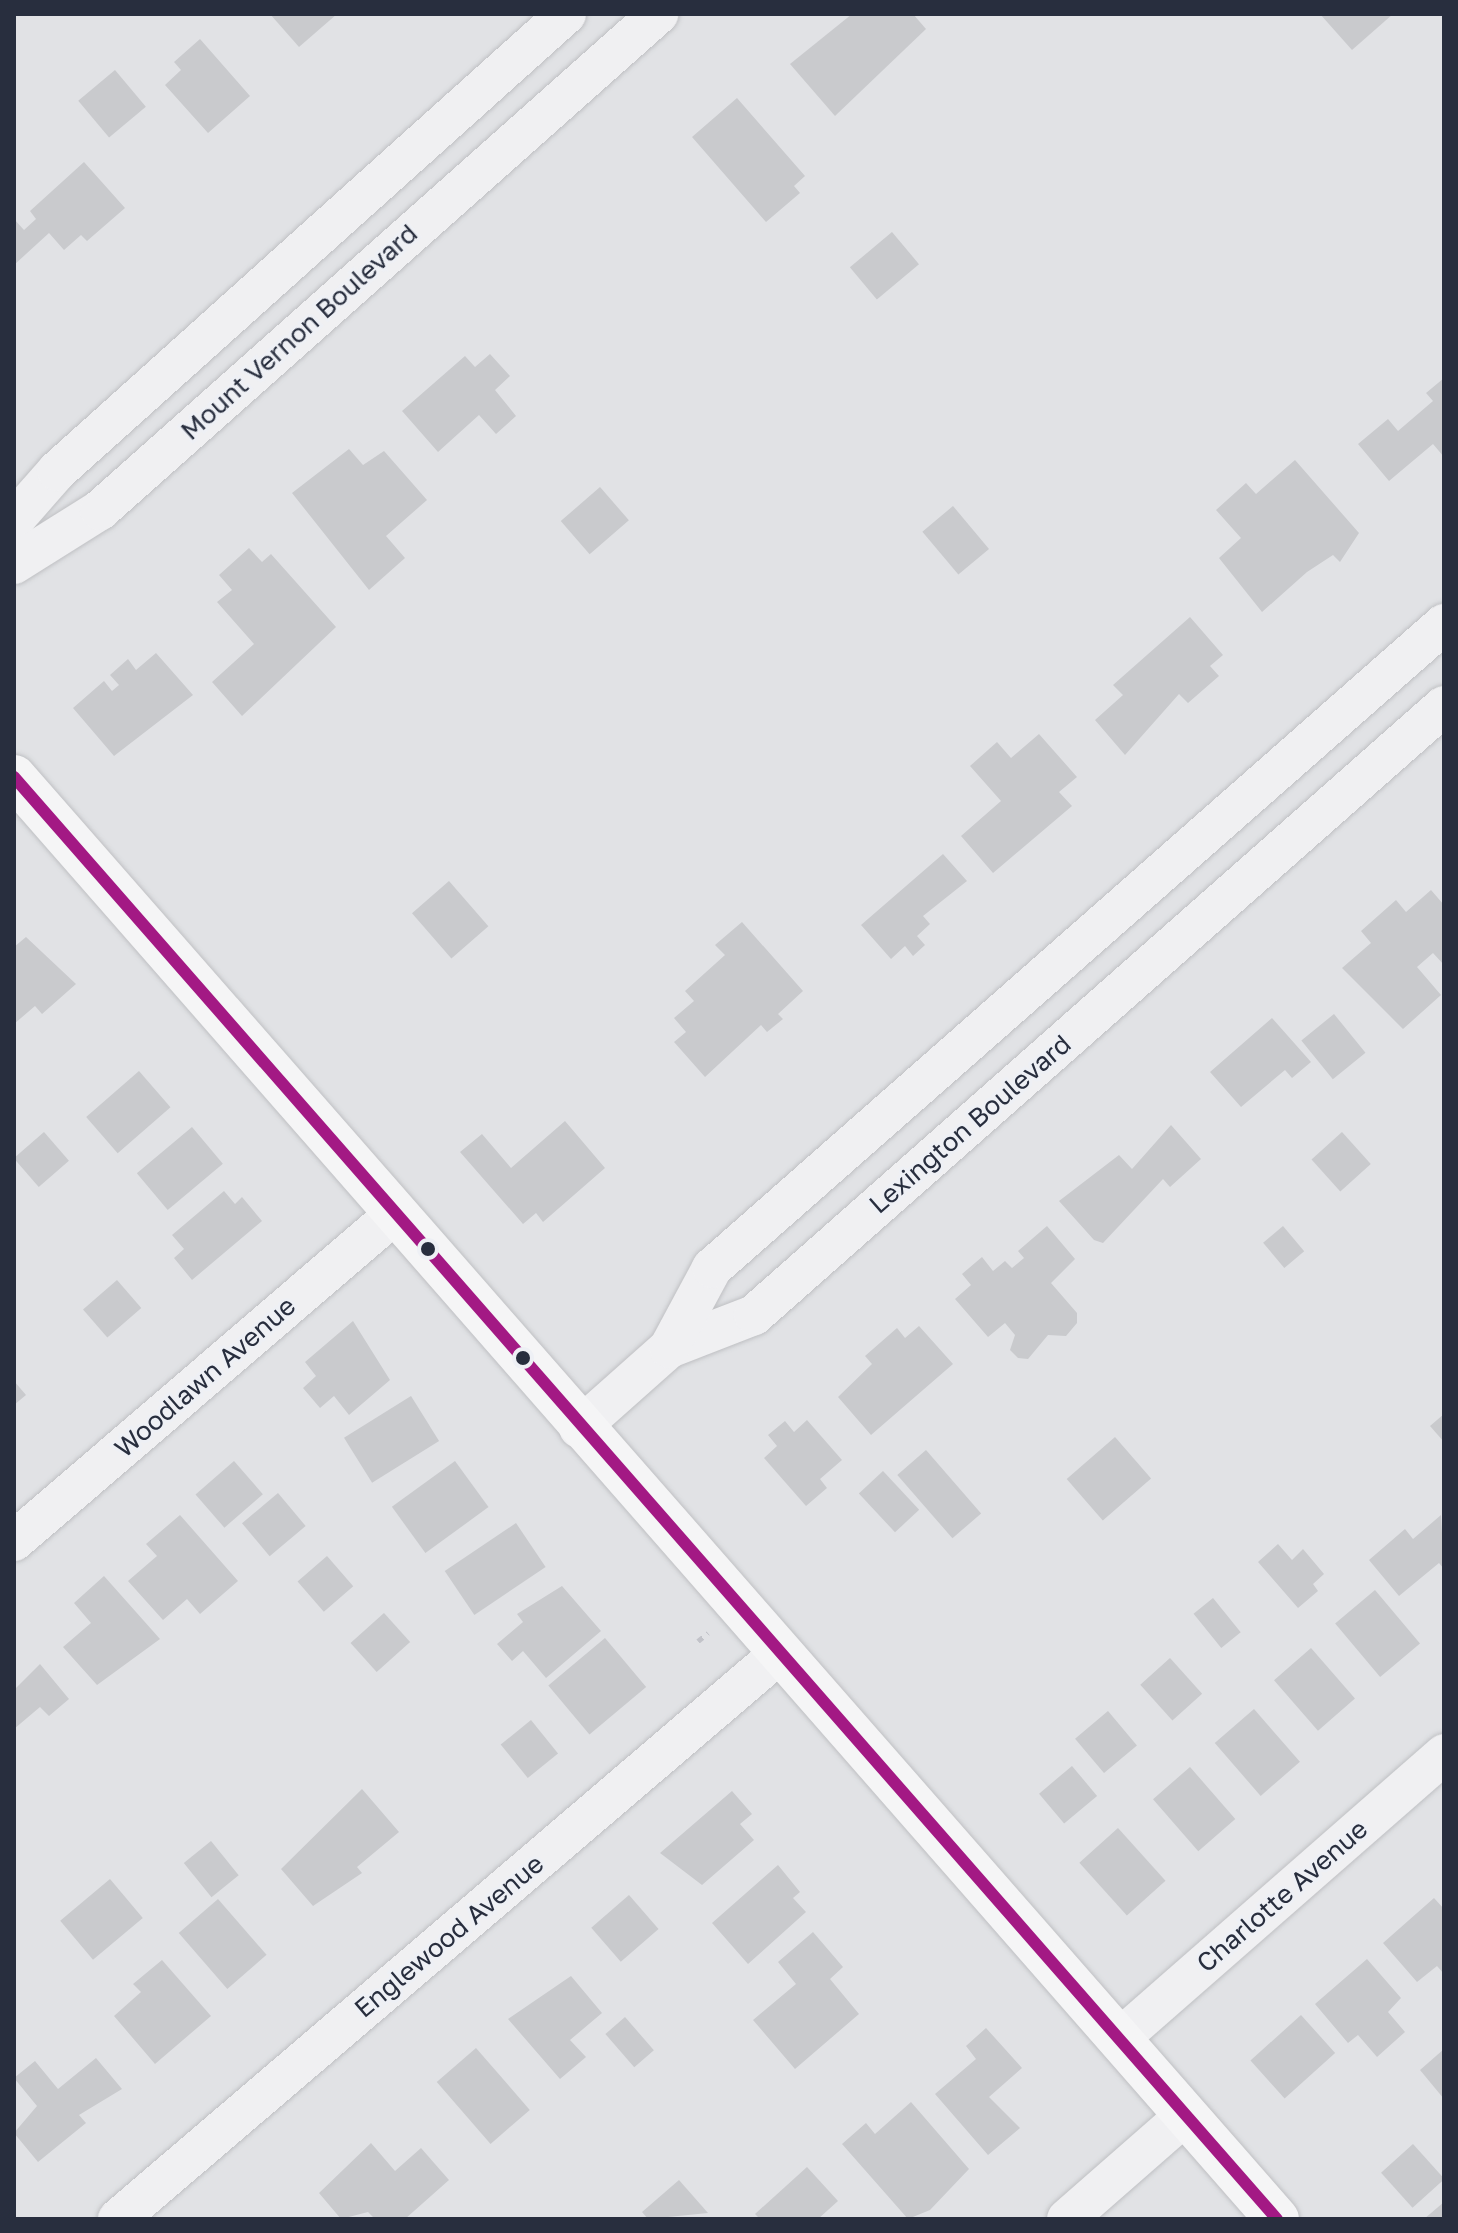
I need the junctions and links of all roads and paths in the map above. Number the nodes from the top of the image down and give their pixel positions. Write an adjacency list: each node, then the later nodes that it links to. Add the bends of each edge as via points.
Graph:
1 (566, 14): 3 (street)
2 (658, 14): 4 (street, Mount Vernon Boulevard)
3 (534, 42): 4 (street); 5 (street, via 57,471)
4 (575, 87): 6 (street, Mount Vernon Boulevard, via 100,510)
5 (14, 520)
6 (14, 564)
7 (1444, 624): 10 (street, Lexington Boulevard)
8 (1444, 706): 11 (street, Lexington Boulevard)
9 (14, 777): 12 (main road)
10 (1214, 827): 11 (street); 13 (street, Lexington Boulevard, via 712,1268)
11 (1255, 874): 13 (street, Lexington Boulevard, via 754,1315)
12 (396, 1213): 14 (main road); 15 (street, Woodlawn Avenue)
13 (669, 1348): 14 (street, Lexington Boulevard)
14 (579, 1428): 18 (main road)
15 (14, 1541)
16 (709, 1632): 17 (path)
17 (698, 1641)
18 (779, 1654): 20 (main road); 22 (street, Englewood Avenue)
19 (1444, 1754): 20 (street, Charlotte Avenue)
20 (1120, 2038): 21 (main road)
21 (1187, 2114): 23 (street); 24 (main road)
22 (118, 2219)
23 (1067, 2219)
24 (1277, 2219)

